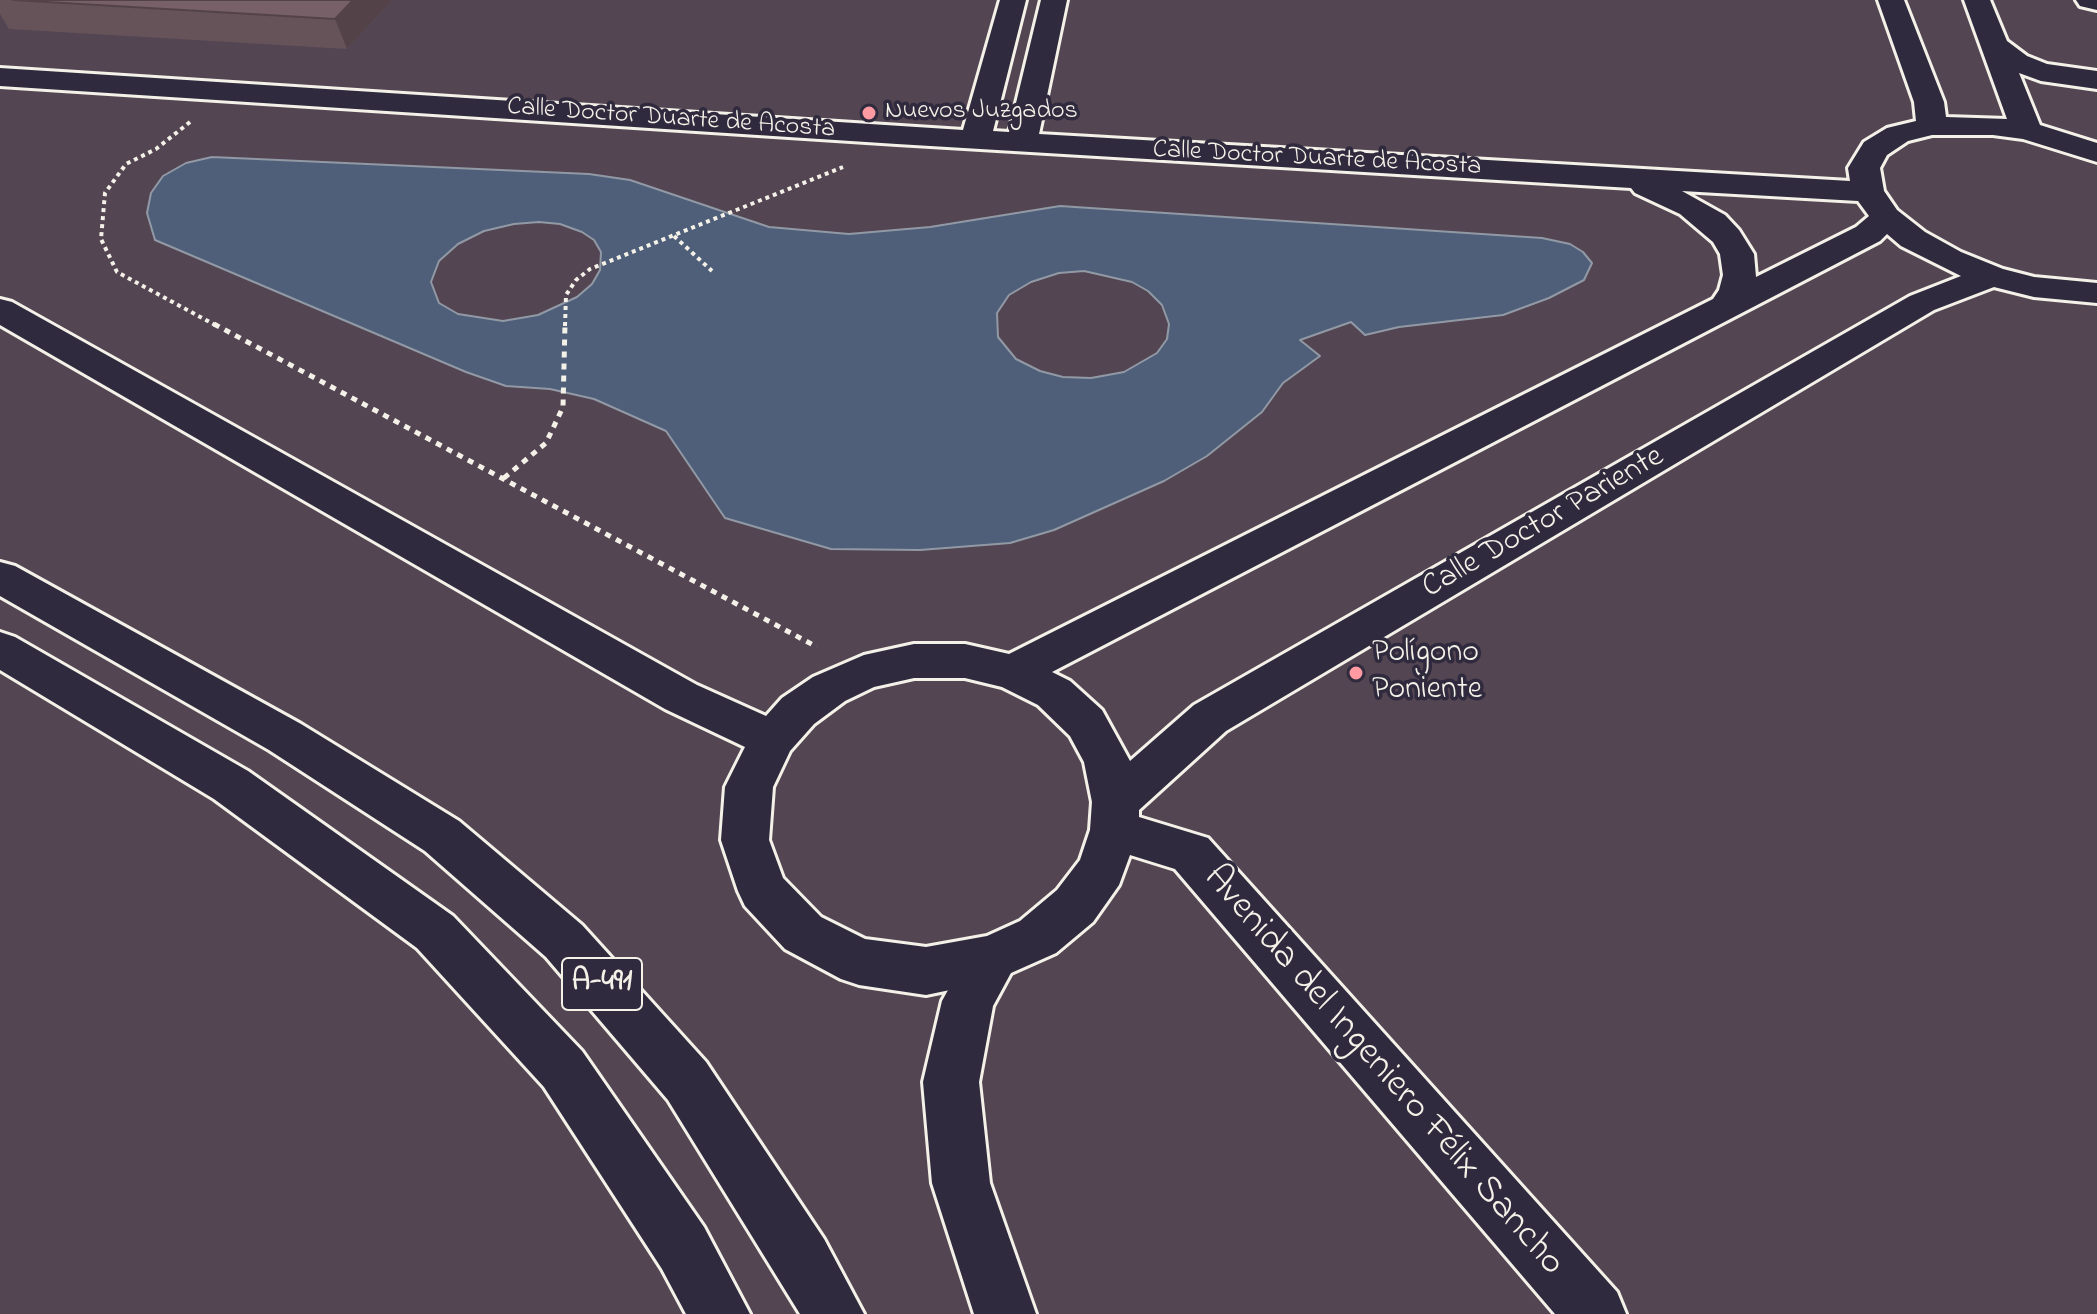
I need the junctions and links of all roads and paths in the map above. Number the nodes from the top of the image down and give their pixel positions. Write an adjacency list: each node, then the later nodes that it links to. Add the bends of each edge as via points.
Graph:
1 (1013, 0): 14 (main road)
2 (1054, 0): 15 (main road)
3 (1891, 0): 11 (main road, via 1929,102)
4 (1977, 0): 7 (main road)
5 (2089, 0): 6 (main road)
6 (2097, 2)
7 (1994, 45): 10 (main road); 12 (main road)
8 (0, 77): 9 (main road, Calle Doctor Duarte de Acosta)
9 (217, 91): 13 (main road, Calle Doctor Duarte de Acosta, via 409,92 684,109); 25 (path, via 182,132 126,164 105,193 101,239 117,272)
10 (2088, 99): 12 (main road)
11 (1932, 126): 12 (main road, via 1972,124); 18 (main road, via 1898,134 1875,149 1864,168)
12 (2030, 132): 16 (main road)
13 (897, 135): 14 (main road, Calle Doctor Duarte de Acosta); 19 (path, via 844,166)
14 (976, 139): 15 (main road, Calle Doctor Duarte de Acosta)
15 (1022, 142): 17 (main road, Calle Doctor Duarte de Acosta, via 1310,148)
16 (2097, 153)
17 (1610, 177): 18 (main road, Calle Doctor Duarte de Acosta); 23 (main road, via 1668,195 1713,222 1727,237 1740,275)
18 (1877, 205): 21 (main road, via 1913,239); 23 (main road, via 1868,234)
19 (674, 236): 20 (path); 25 (path, via 590,269 576,280 566,295 563,407 546,443)
20 (712, 271)
21 (1991, 276): 22 (main road); 31 (main road, Calle Doctor Pariente, via 1922,303 1210,718)
22 (2090, 295)
23 (1725, 307): 29 (main road)
24 (0, 310): 30 (main road, via 681,697)
25 (504, 478): 28 (path)
26 (0, 577): 34 (main road, A-491, via 285,737 442,836 564,941 687,1081)
27 (0, 649): 33 (main road, A-491, via 231,785 435,932 563,1069 683,1248)
28 (864, 672): 29 (main road, via 914,661 965,661); 30 (main road, via 798,711)
29 (1013, 672): 31 (main road, via 1054,693 1086,723 1107,760)
30 (772, 739): 32 (main road, via 749,787 745,840 763,891 803,933 859,962 926,971)
31 (1115, 816): 32 (main road, via 1101,870 1075,906 1038,937); 36 (main road, Avenida del Ingeniero Félix Sancho, via 1191,853)
32 (993, 958): 35 (main road, via 968,1001 951,1082 961,1183)
33 (719, 1314)
34 (833, 1314)
35 (1005, 1314)
36 (1595, 1314)

